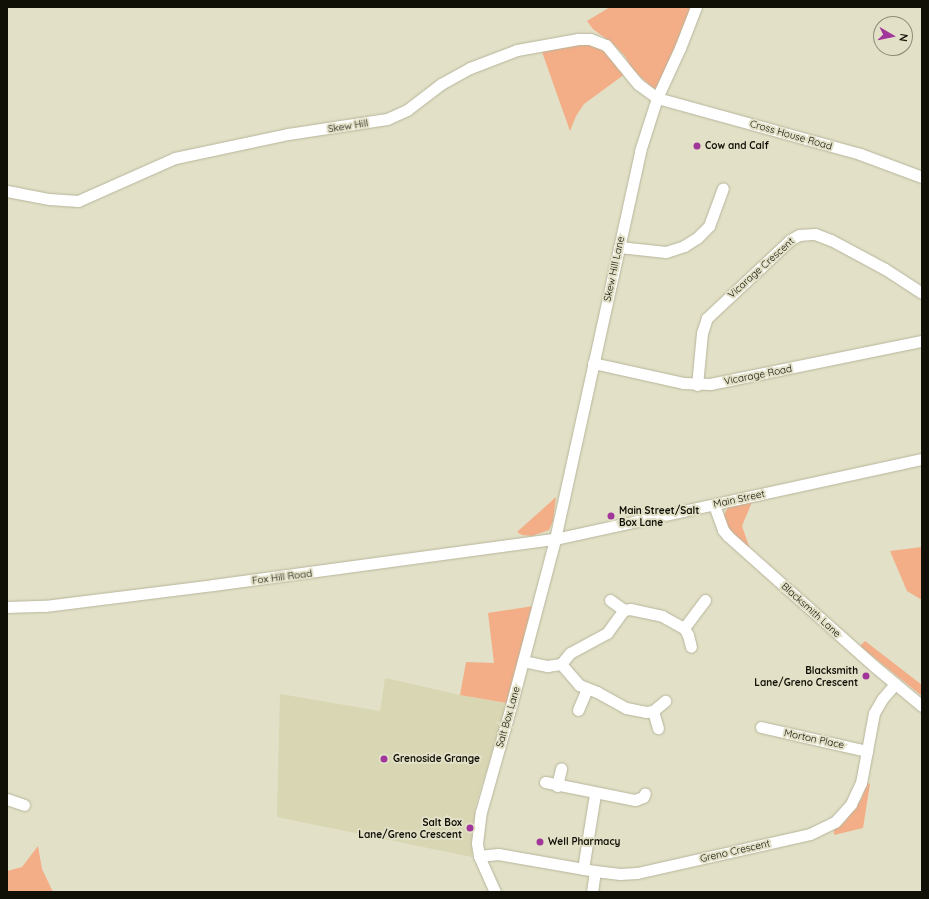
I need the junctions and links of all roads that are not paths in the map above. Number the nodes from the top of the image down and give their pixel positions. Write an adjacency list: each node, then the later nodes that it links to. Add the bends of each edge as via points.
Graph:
1 (696, 7): 2 (street, Skew Hill Lane)
2 (657, 98): 3 (street, Cross House Road, via 860,154); 5 (street, Skew Hill, via 638,84 606,45 590,39 553,43 517,50 470,68 441,84 407,110 387,119 288,134 175,158 78,201); 6 (street, Skew Hill Lane, via 640,152)
3 (922, 177)
4 (723, 188): 6 (street, via 709,226 684,246 666,252)
5 (7, 191)
6 (619, 247): 9 (street, Skew Hill Lane)
7 (922, 293): 10 (street, Vicarage Crescent, via 885,269 831,240 815,234 799,235 790,240 707,318 702,333)
8 (922, 341): 10 (street, Vicarage Road)
9 (593, 363): 10 (street, Vicarage Road); 13 (street, Skew Hill Lane)
10 (698, 385)
11 (922, 459): 12 (street, Main Street)
12 (714, 504): 13 (street, Main Street); 22 (street, Blacksmith Lane, via 723,530 728,536)
13 (555, 539): 16 (street, Fox Hill Road, via 404,561 39,607); 20 (street, Salt Box Lane)
14 (610, 600): 17 (street)
15 (705, 600): 18 (street)
16 (7, 607)
17 (624, 610): 18 (street, via 651,612); 21 (street, via 607,633 580,646)
18 (684, 628): 19 (street)
19 (691, 647)
20 (524, 661): 21 (street, via 539,665); 38 (street, Salt Box Lane, via 481,812 477,843)
21 (561, 664): 23 (street, via 579,685)
22 (896, 684): 25 (street, Blacksmith Lane); 30 (street, Greno Crescent, via 877,705)
23 (587, 689): 26 (street); 27 (street, via 626,708)
24 (666, 701): 27 (street)
25 (922, 706)
26 (578, 710)
27 (653, 711): 29 (street)
28 (761, 727): 30 (street, Morton Place)
29 (658, 728)
30 (867, 751): 40 (street, Greno Crescent, via 856,795 843,814 826,828 791,839 650,871 620,874)
31 (561, 768): 33 (street)
32 (545, 782): 33 (street)
33 (557, 786): 35 (street)
34 (646, 793): 35 (street, via 635,800)
35 (595, 794): 39 (street)
36 (7, 799): 37 (street)
37 (24, 805)
38 (479, 856): 39 (street, Greno Crescent, via 498,854); 41 (street, Salt Box Lane)
39 (583, 869): 40 (street, Greno Crescent)
40 (595, 871): 42 (street)
41 (496, 892)
42 (592, 892)

